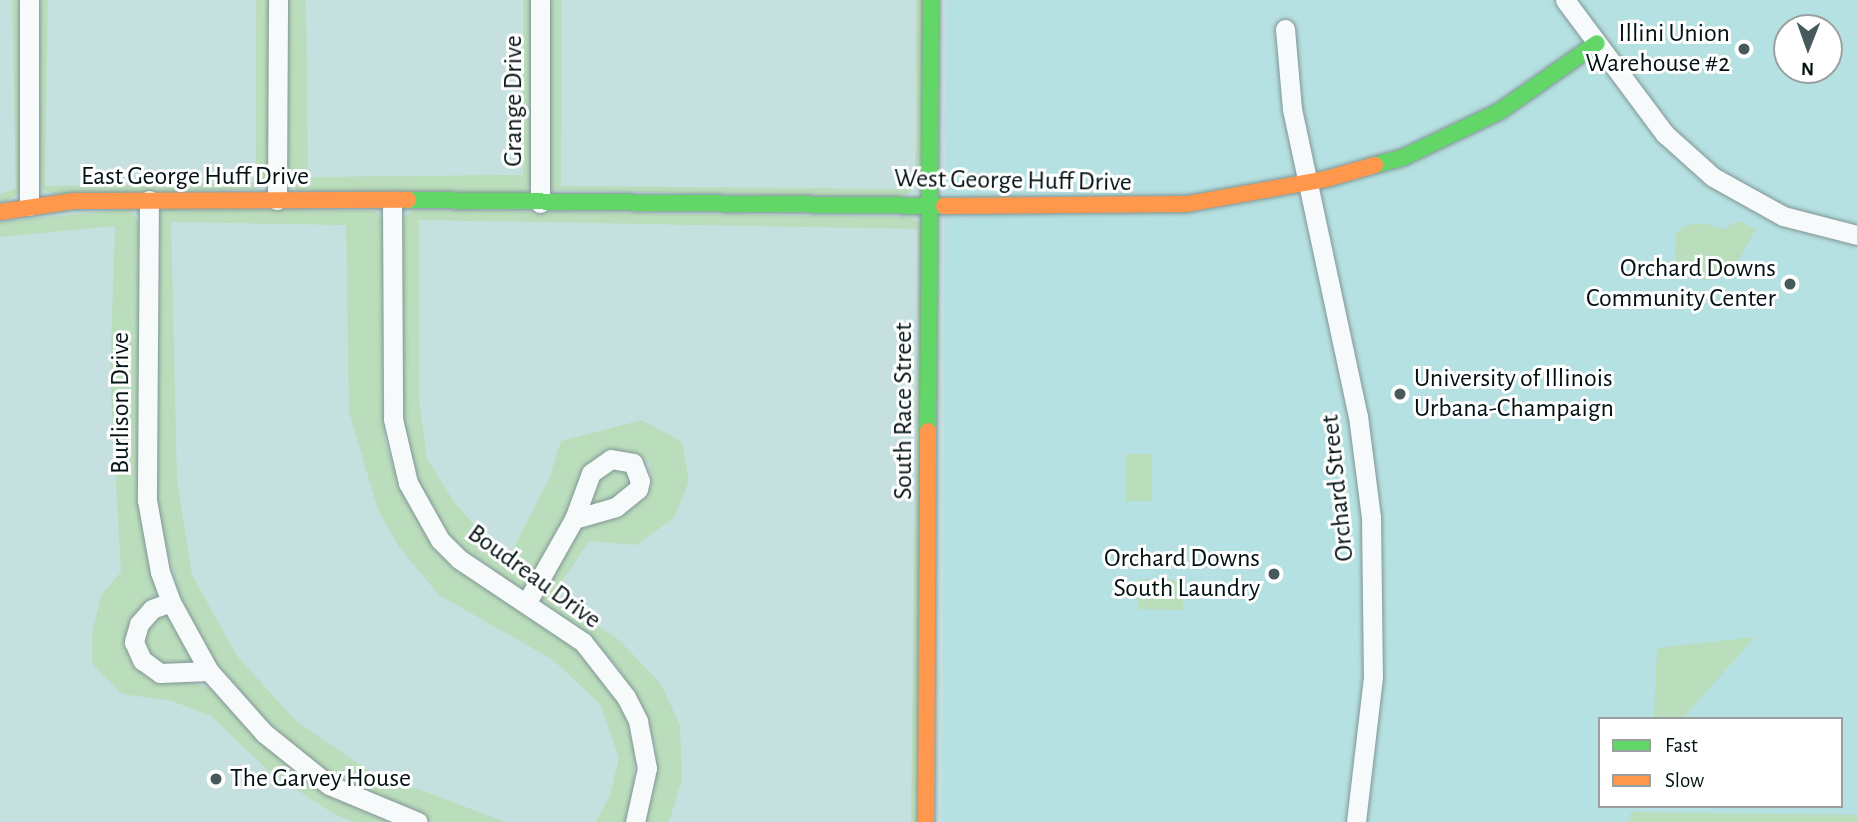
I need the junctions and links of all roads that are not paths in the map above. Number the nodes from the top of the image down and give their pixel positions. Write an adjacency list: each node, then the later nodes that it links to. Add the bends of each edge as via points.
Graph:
1 (29, 0): 14 (street)
2 (278, 0): 10 (street)
3 (540, 0): 12 (street, Grange Drive)
4 (931, 0): 13 (street, South Race Street)
5 (1565, 0): 7 (street)
6 (1285, 29): 8 (street, Orchard Street, via 1292,109)
7 (1597, 43): 8 (street, West George Huff Drive, via 1536,88 1455,135 1404,157); 16 (street, via 1665,134 1713,177 1783,216)
8 (1306, 183): 13 (street, West George Huff Drive, via 1143,207); 24 (street, Orchard Street, via 1358,416 1371,517 1373,677)
9 (149, 200): 10 (street, East George Huff Drive); 14 (street, East George Huff Drive); 19 (street, Burlison Drive, via 148,500 160,572)
10 (278, 200): 11 (street, East George Huff Drive)
11 (392, 203): 12 (street, West George Huff Drive); 18 (street, Boudreau Drive, via 393,419 408,483 434,531 458,559)
12 (540, 203): 13 (street, West George Huff Drive)
13 (929, 205): 23 (street, South Race Street)
14 (29, 206): 15 (street, East George Huff Drive)
15 (0, 212)
16 (1857, 235)
17 (574, 519): 18 (street)
18 (527, 601): 22 (street, Boudreau Drive, via 583,642 626,696 638,721 647,768)
19 (171, 602): 20 (street, Burlison Drive); 20 (street, via 152,609 139,624 134,642 142,660 160,673)
20 (209, 671): 21 (street, Burlison Drive, via 264,733 312,772 359,800)
21 (418, 822)
22 (635, 822)
23 (926, 822)
24 (1356, 822)

